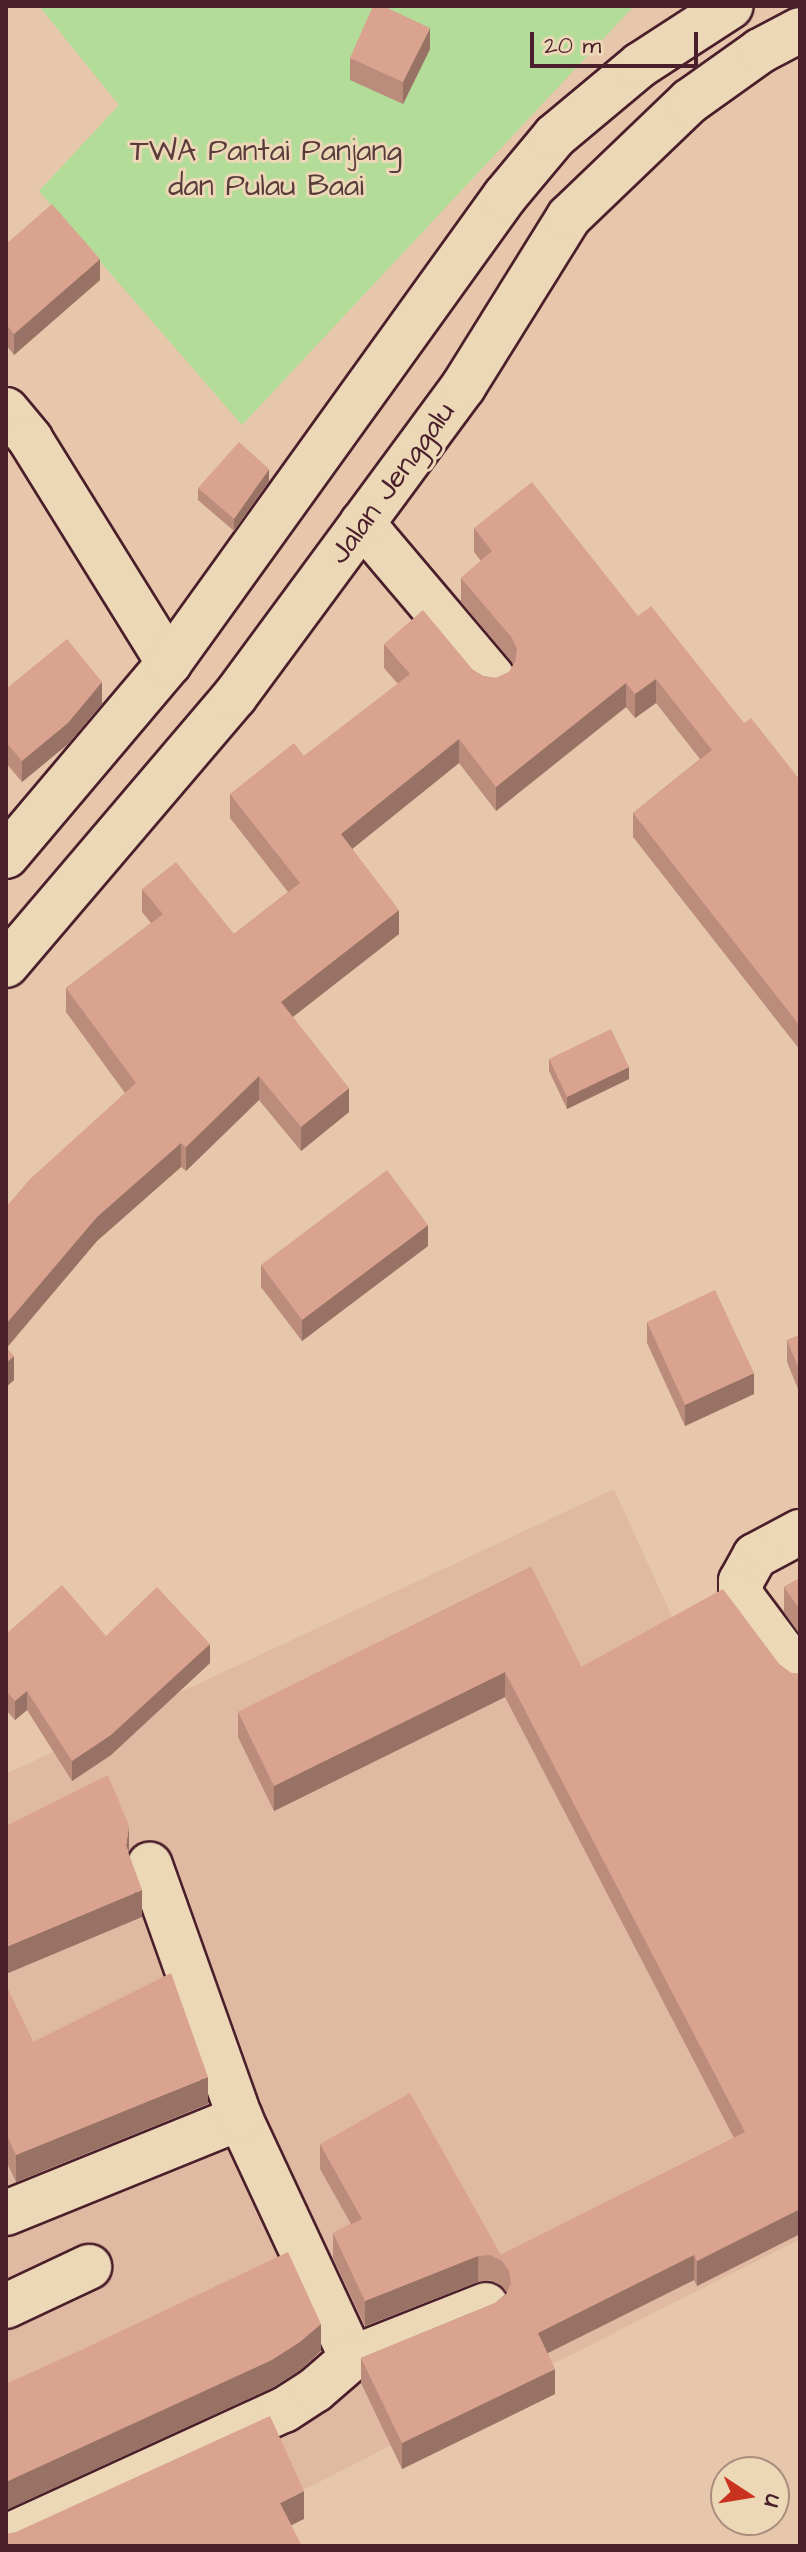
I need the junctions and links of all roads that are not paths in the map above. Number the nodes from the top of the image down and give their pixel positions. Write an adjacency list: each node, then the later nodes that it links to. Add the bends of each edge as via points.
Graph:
1 (731, 6): 5 (main road, via 640,65 555,136 505,196)
2 (800, 30): 4 (main road, Jalan Jenggalu, via 760,51 690,101 569,217 463,387)
3 (6, 410): 5 (main road, via 30,439)
4 (362, 523): 6 (main road); 8 (main road, Jalan Jenggalu, via 235,696)
5 (169, 663): 7 (main road)
6 (492, 677)
7 (6, 856)
8 (6, 965)
9 (800, 1532): 10 (main road, via 755,1556 741,1581 741,1596)
10 (800, 1675)
11 (150, 1865): 12 (main road)
12 (240, 2118): 13 (main road); 17 (main road)
13 (6, 2213)
14 (89, 2267): 16 (main road)
15 (486, 2305): 17 (main road)
16 (6, 2306)
17 (352, 2358): 18 (main road, via 284,2410)
18 (6, 2537)

